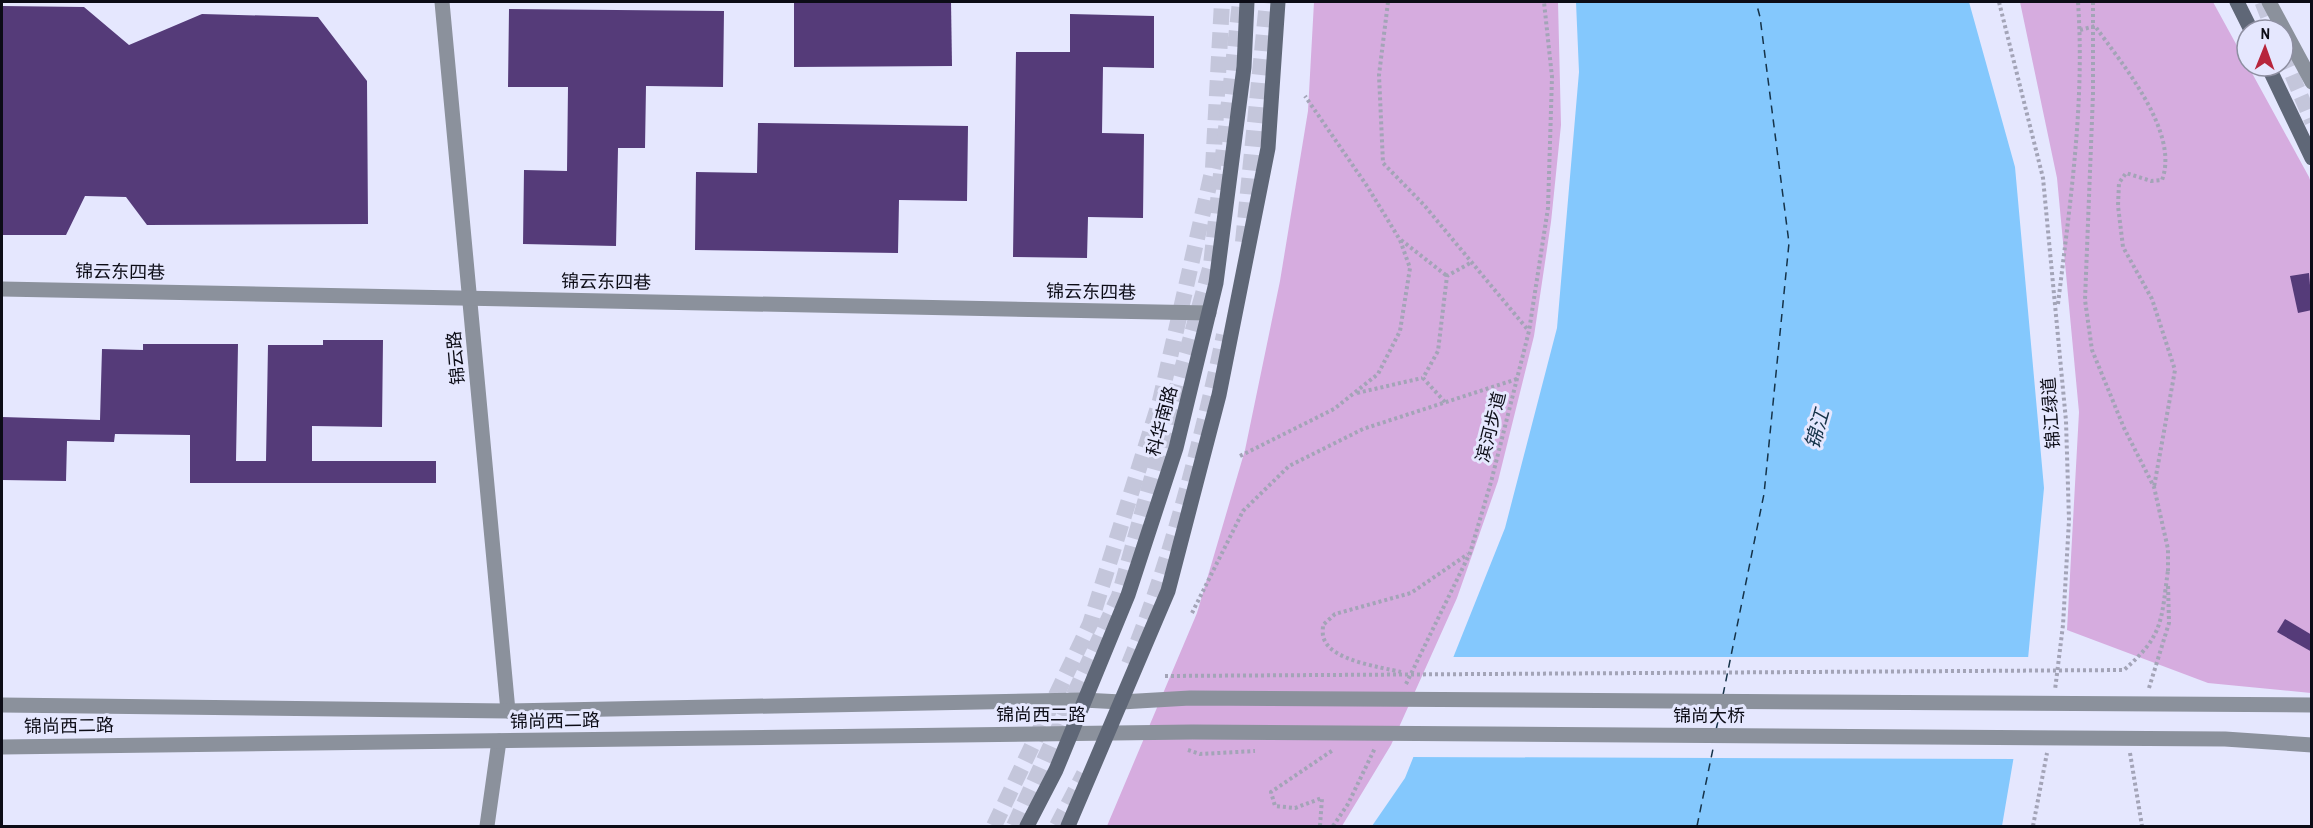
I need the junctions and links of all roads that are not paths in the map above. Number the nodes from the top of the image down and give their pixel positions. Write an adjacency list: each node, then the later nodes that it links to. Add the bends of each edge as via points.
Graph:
1 (442, 2): 11 (street, 锦云路)
2 (1247, 2): 12 (main road, 科华南路, via 1242,79)
3 (1278, 2): 14 (main road, via 1268,148 1219,395 1168,591)
4 (2237, 2): 6 (main road)
5 (2269, 2): 8 (street)
6 (2245, 18)
7 (2274, 78): 9 (main road)
8 (2312, 82)
9 (2312, 158)
10 (2, 289): 11 (street, 锦云东四巷)
11 (470, 299): 12 (street, 锦云东四巷); 17 (street, 锦云路)
12 (1209, 314): 13 (main road, 科华南路, via 1176,448 1128,595)
13 (1083, 700): 14 (street, 锦尚大桥); 17 (street, 锦尚大桥); 18 (main road, 科华南路)
14 (1121, 702): 16 (street, 锦尚大桥, via 1190,698); 19 (main road)
15 (2, 705): 17 (street, 锦尚大桥)
16 (2312, 705)
17 (507, 711)
18 (1068, 734): 19 (street, 锦尚西二路); 20 (street, 锦尚西二路); 24 (main road, 科华南路, via 1056,770)
19 (1108, 734): 21 (street, 锦尚大桥, via 2225,739); 25 (main road)
20 (499, 741): 22 (street, 锦尚西二路); 23 (street)
21 (2312, 745)
22 (2, 747)
23 (487, 826)
24 (1027, 826)
25 (1068, 826)

